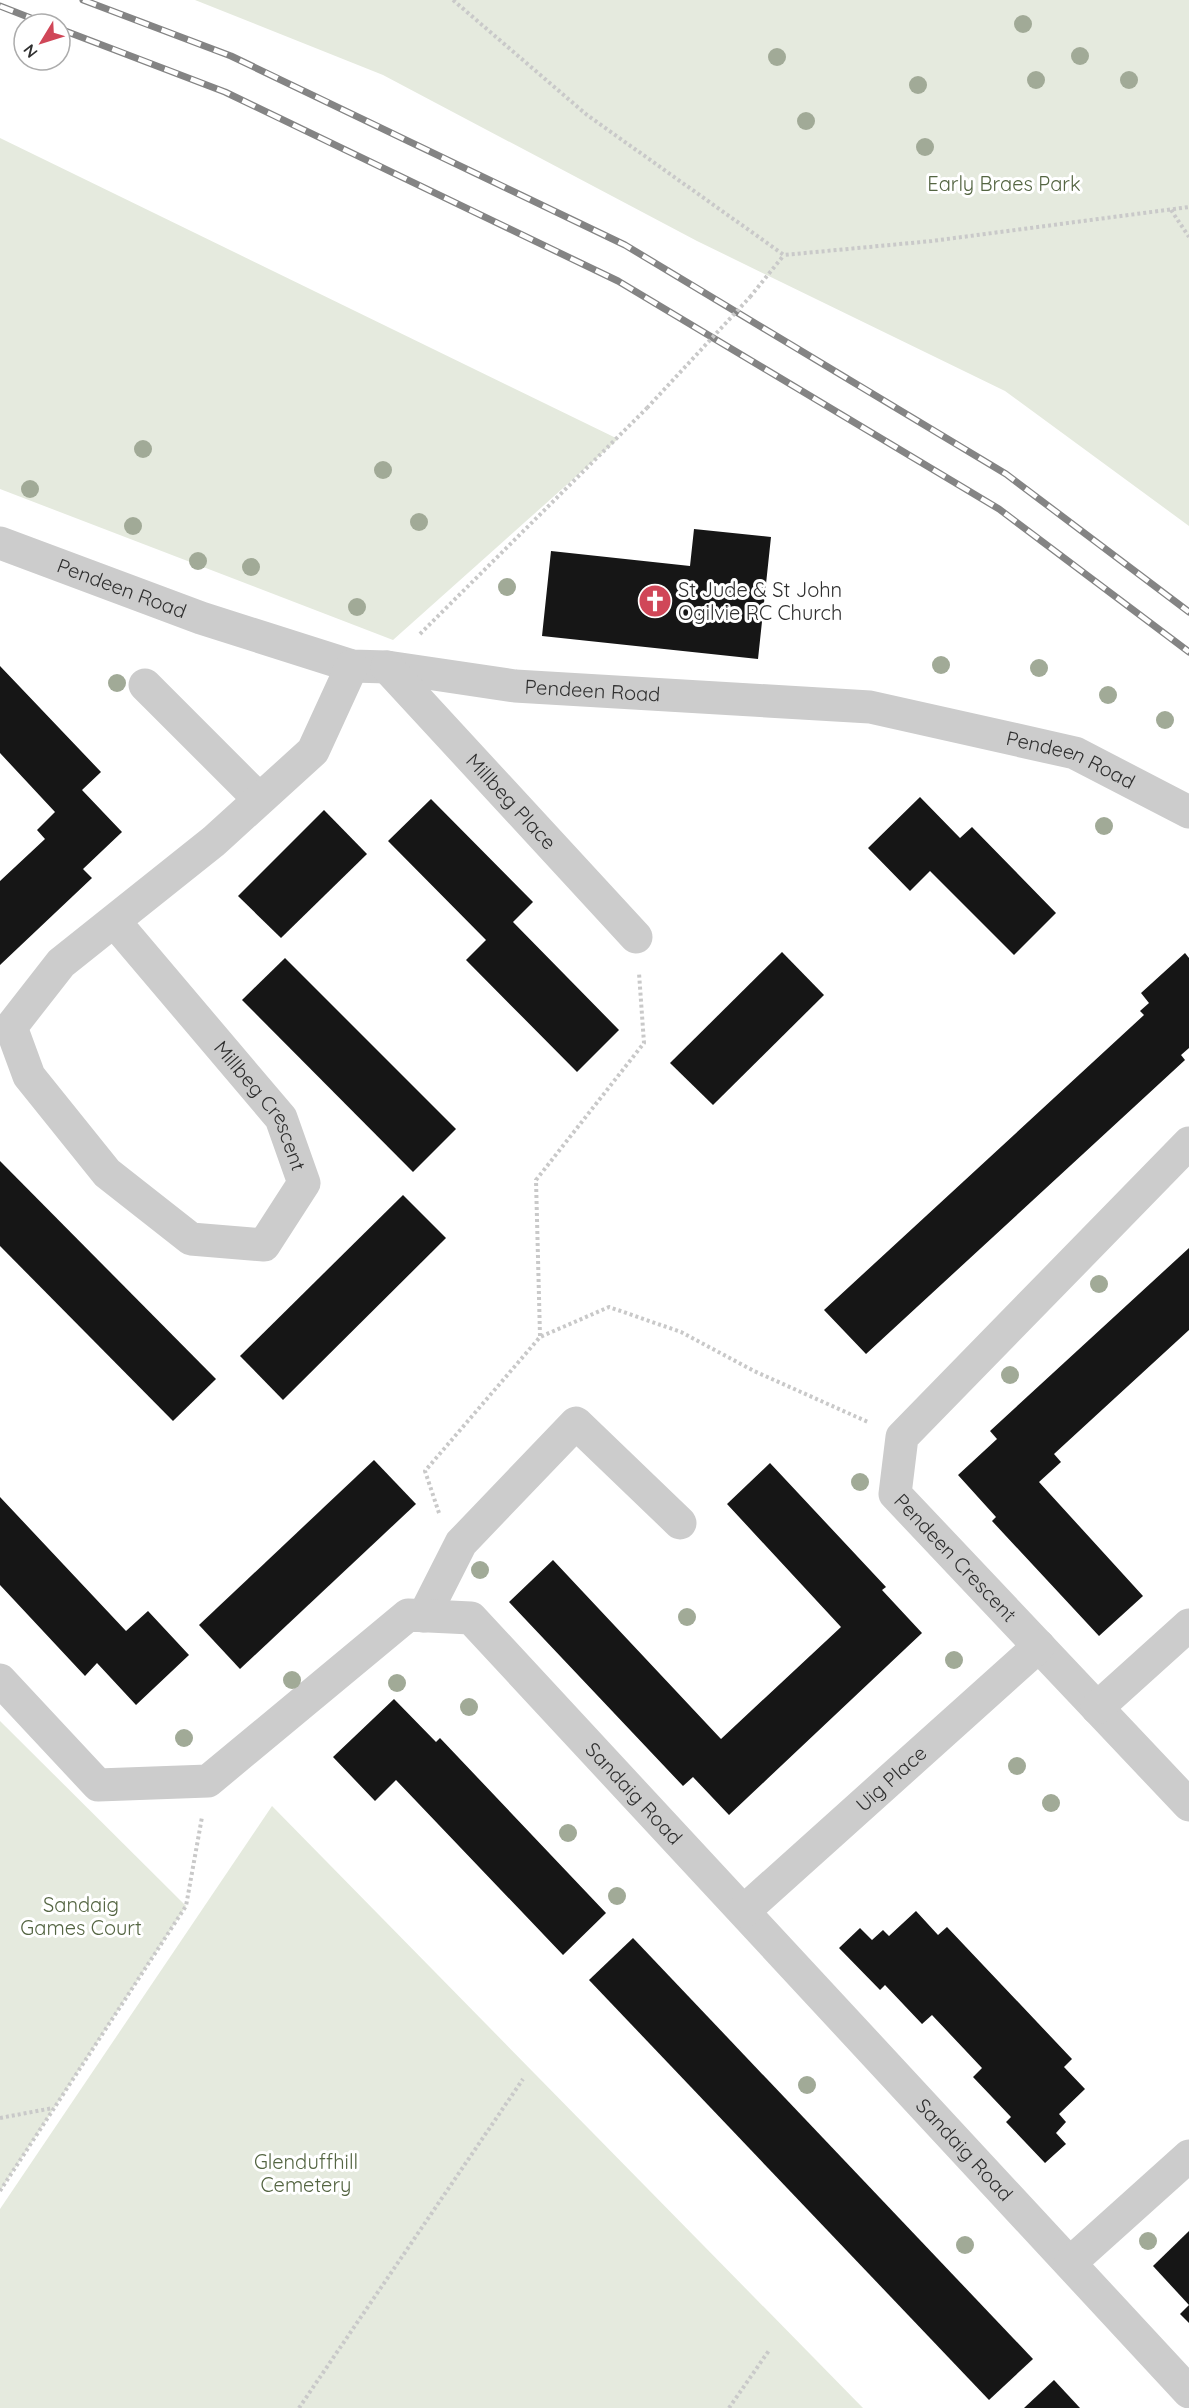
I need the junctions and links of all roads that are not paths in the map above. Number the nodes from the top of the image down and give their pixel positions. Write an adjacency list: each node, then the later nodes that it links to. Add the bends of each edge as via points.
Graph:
1 (0, 543): 2 (street, Pendeen Road, via 201,618)
2 (352, 666): 3 (street, Pendeen Road); 5 (street, Millbeg Crescent, via 313,751)
3 (387, 667): 6 (street, Pendeen Road, via 515,686 870,707 1075,753); 8 (street, Millbeg Place)
4 (145, 685): 5 (street)
5 (259, 799): 7 (street, Millbeg Crescent, via 214,841)
6 (1189, 812)
7 (114, 921): 7 (street, Millbeg Crescent, via 61,963 11,1027 29,1076 107,1173 191,1239 264,1245 304,1183 281,1118)
8 (636, 937)
9 (1189, 1143): 13 (street, Pendeen Crescent, via 902,1437 895,1494)
10 (680, 1523): 11 (street, via 576,1423 461,1543)
11 (424, 1616): 14 (street, Sandaig Road, via 408,1616 208,1781 98,1785); 17 (street, Sandaig Road, via 471,1618)
12 (1189, 1625): 15 (street)
13 (1039, 1646): 15 (street, Pendeen Crescent); 17 (street, Uig Place)
14 (0, 1680)
15 (1097, 1708): 16 (street, Pendeen Crescent)
16 (1189, 1805)
17 (744, 1911): 19 (street, Sandaig Road)
18 (1189, 2156): 19 (street)
19 (1070, 2264): 20 (street, Sandaig Road)
20 (1189, 2392)

